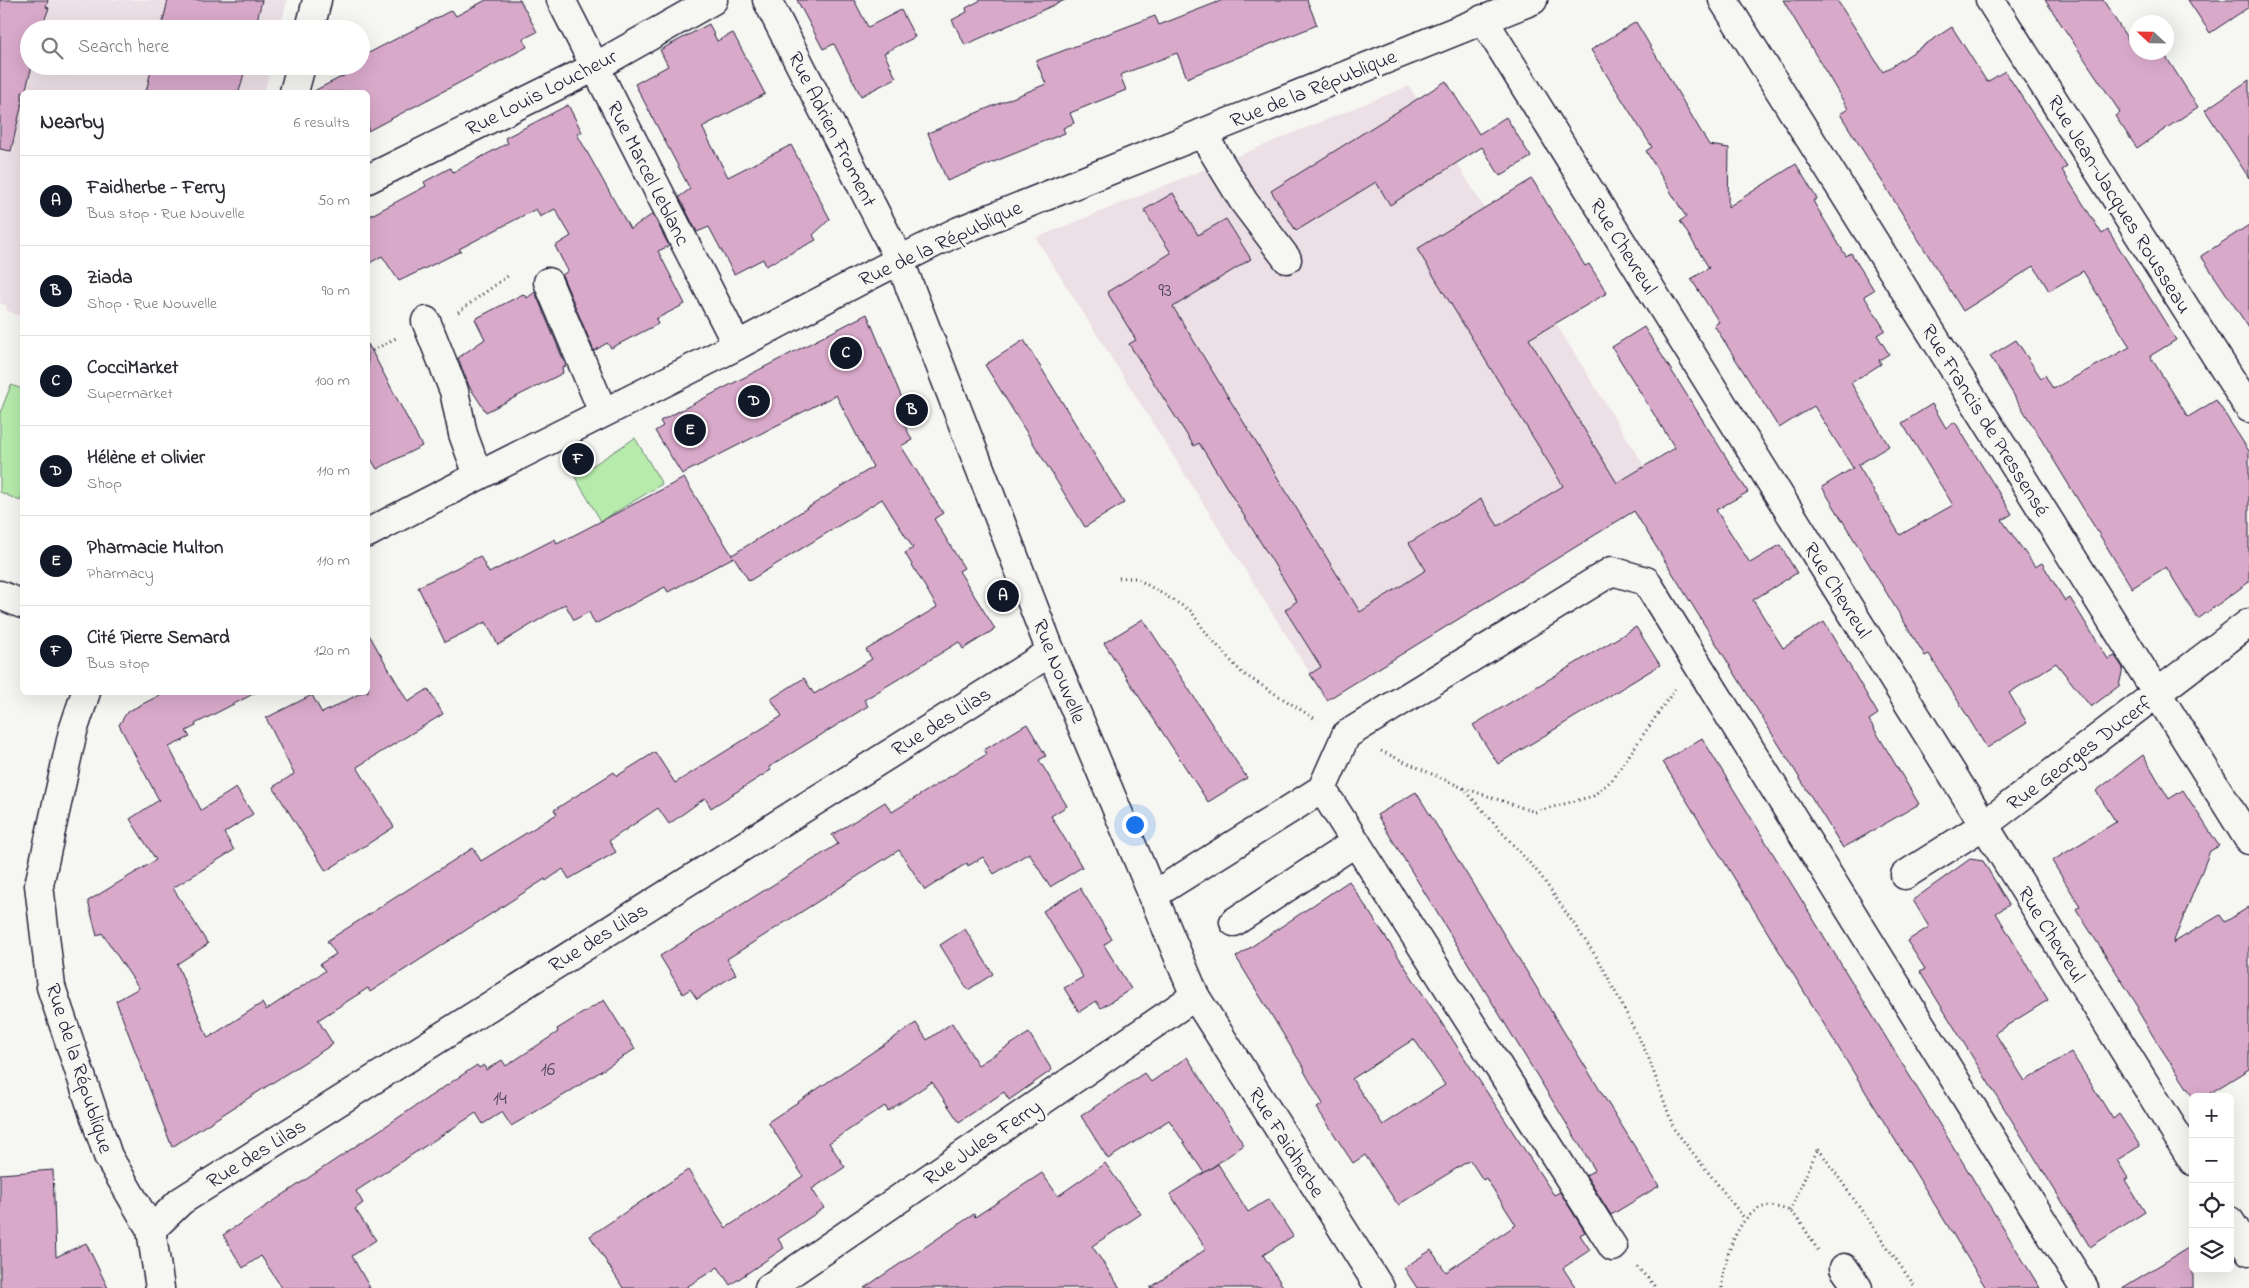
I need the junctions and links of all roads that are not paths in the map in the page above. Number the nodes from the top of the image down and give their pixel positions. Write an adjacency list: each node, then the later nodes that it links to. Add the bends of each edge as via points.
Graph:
1 (318, 0): 8 (street)
2 (561, 0): 10 (street, Rue Marcel Leblanc)
3 (713, 0): 10 (street, Rue Louis Loucheur)
4 (767, 0): 15 (street, Rue Adrien Froment)
5 (1533, 0): 9 (street, Rue de la République)
6 (1723, 0): 28 (street, Rue Francis de Pressensé)
7 (1990, 0): 20 (street, Rue Jean-Jacques Rousseau)
8 (312, 20)
9 (1484, 20): 13 (street, Rue de la République); 31 (street, Rue Chevreul)
10 (595, 67): 14 (street, Rue Louis Loucheur); 19 (street, Rue Marcel Leblanc)
11 (299, 75): 12 (street)
12 (295, 90)
13 (1202, 132): 15 (street, Rue de la République, via 958,231); 16 (street, via 1244,202)
14 (370, 178)
15 (899, 259): 19 (street, Rue de la République); 27 (street, Rue Nouvelle)
16 (1286, 259)
17 (548, 282): 21 (street)
18 (426, 321): 22 (street, via 454,391 463,434)
19 (737, 346): 21 (street, Rue de la République)
20 (2249, 408)
21 (603, 412): 22 (street, Rue de la République)
22 (478, 475): 23 (street, Rue de la République)
23 (370, 532)
24 (0, 596): 25 (street)
25 (20, 603)
26 (2249, 624): 28 (street, Rue Georges Ducerf)
27 (1051, 652): 35 (street, Rue Nouvelle); 40 (street, Rue des Lilas, via 181,1200)
28 (2157, 694): 31 (street, Rue Georges Ducerf); 32 (street, Rue Francis de Pressensé)
29 (85, 695): 40 (street, Rue de la République, via 73,731 40,885 50,987 108,1156)
30 (1322, 789): 33 (street); 35 (street); 46 (street, via 1346,736 1612,571 1646,581)
31 (1984, 824): 34 (street, Rue Georges Ducerf); 38 (street, Rue Chevreul)
32 (2249, 840)
33 (1356, 842): 36 (street); 41 (street)
34 (1905, 875)
35 (1152, 896): 37 (street, Rue Nouvelle)
36 (1234, 922)
37 (1195, 996): 44 (street, Rue Jules Ferry); 45 (street, Rue Faidherbe)
38 (2189, 1155)
39 (2234, 1227): 42 (street)
40 (151, 1230): 43 (street, Rue de la République)
41 (1613, 1247)
42 (2249, 1251)
43 (160, 1288)
44 (769, 1288)
45 (1380, 1288)
46 (2084, 1288)

